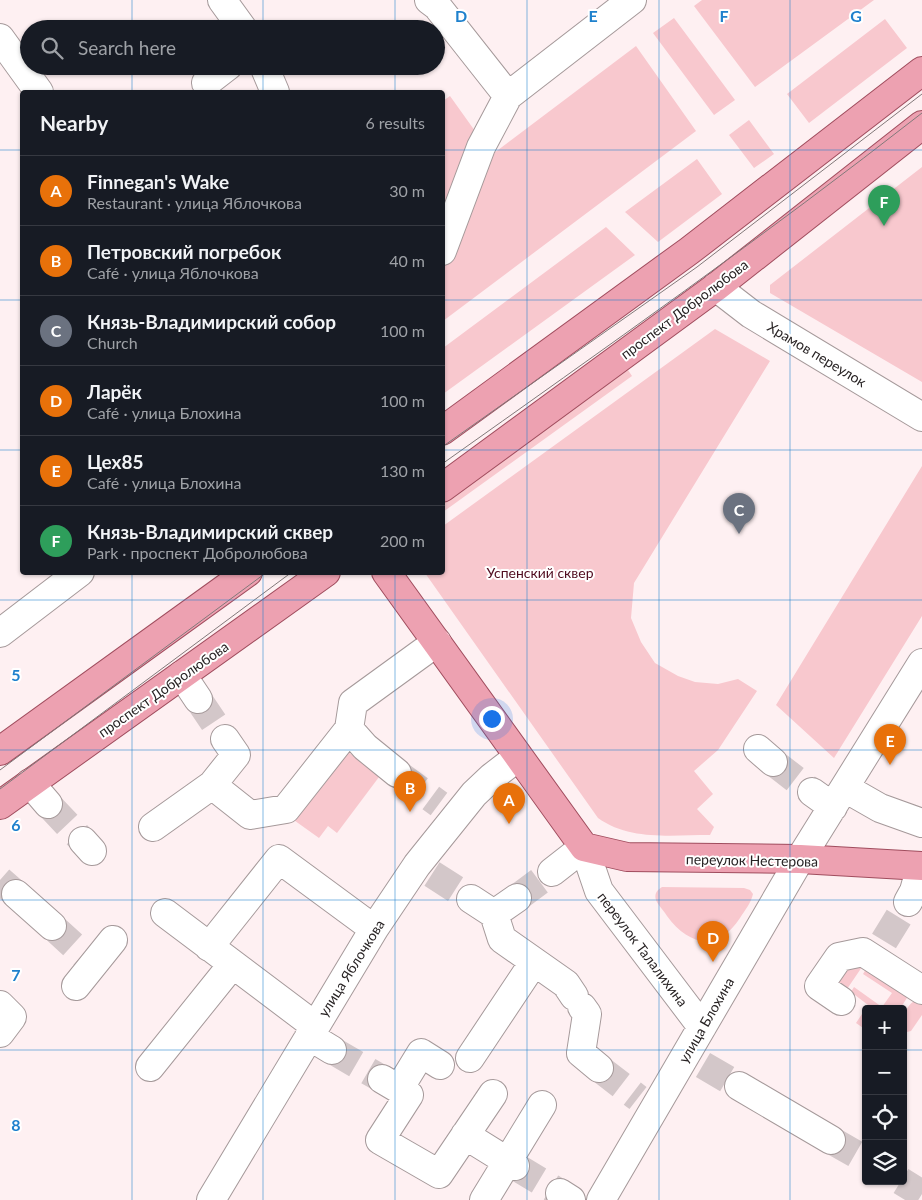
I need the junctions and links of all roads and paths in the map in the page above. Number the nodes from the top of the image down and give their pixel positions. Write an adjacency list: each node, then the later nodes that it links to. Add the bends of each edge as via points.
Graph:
1 (222, 0): 4 (street)
2 (429, 0): 14 (street)
3 (632, 0): 14 (street)
4 (236, 20)
5 (0, 38): 6 (street)
6 (20, 66)
7 (922, 71): 19 (main road, via 689,251)
8 (27, 75): 12 (street)
9 (216, 75): 11 (street)
10 (268, 75): 13 (street)
11 (206, 83)
12 (38, 90)
13 (274, 90)
14 (508, 96): 16 (street, via 481,147)
15 (922, 125): 17 (main road, проспект Добролюбова)
16 (445, 243)
17 (716, 287): 18 (street, Храмов переулок, via 751,314); 20 (main road, проспект Добролюбова)
18 (922, 417)
19 (445, 429)
20 (445, 486)
21 (76, 575): 25 (street)
22 (244, 575): 32 (main road)
23 (322, 575): 28 (main road, проспект Добролюбова)
24 (388, 575): 26 (main road, переулок Талалихина)
25 (0, 633)
26 (437, 642): 30 (street, via 352,703); 33 (main road, переулок Талалихина)
27 (922, 662): 37 (street, улица Блохина)
28 (182, 675): 29 (street); 35 (main road, проспект Добролюбова)
29 (198, 699)
30 (349, 729): 34 (street); 36 (street, via 286,809 250,815)
31 (225, 739): 36 (street, via 236,755)
32 (0, 751)
33 (518, 757): 42 (main road, переулок Талалихина); 52 (street, улица Яблочкова, via 474,794 447,810 425,869)
34 (397, 773)
35 (30, 783): 38 (street); 39 (main road, проспект Добролюбова)
36 (212, 785): 41 (street)
37 (830, 796): 40 (street, via 880,808); 43 (street, улица Блохина)
38 (48, 804)
39 (0, 805)
40 (922, 823)
41 (153, 827)
42 (584, 847): 43 (main road, переулок Нестерова, via 627,857); 44 (street); 61 (street, переулок Талалихина, via 598,891)
43 (800, 859): 45 (main road, переулок Нестерова); 61 (street, улица Блохина)
44 (552, 872)
45 (917, 884)
46 (16, 894): 51 (street)
47 (471, 898): 50 (street)
48 (517, 898): 50 (street)
49 (165, 913): 54 (street)
50 (494, 914): 55 (street, via 502,938)
51 (52, 926)
52 (374, 929): 54 (street, via 279,860); 62 (street, улица Яблочкова)
53 (113, 940): 57 (street, via 91,961)
54 (209, 947): 56 (street)
55 (534, 962): 65 (street); 68 (street, via 566,984 587,1014 581,1053)
56 (232, 965): 62 (street); 67 (street)
57 (76, 986)
58 (922, 990): 59 (street, via 879,950 863,952 839,957 819,986)
59 (841, 1001)
60 (0, 1005): 63 (street, via 12,1017)
61 (702, 1027): 77 (street, улица Блохина, via 694,1060 646,1104)
62 (312, 1031): 64 (street); 75 (street, улица Яблочкова)
63 (0, 1033)
64 (332, 1050)
65 (470, 1058)
66 (440, 1065): 72 (street, via 420,1053 391,1084 409,1095 380,1140 439,1174)
67 (150, 1066)
68 (599, 1068)
69 (739, 1086): 73 (street)
70 (493, 1094): 72 (street)
71 (542, 1105): 74 (street)
72 (465, 1135): 74 (street)
73 (831, 1140)
74 (511, 1164): 76 (street)
75 (220, 1197)
76 (484, 1200)
77 (601, 1200)

